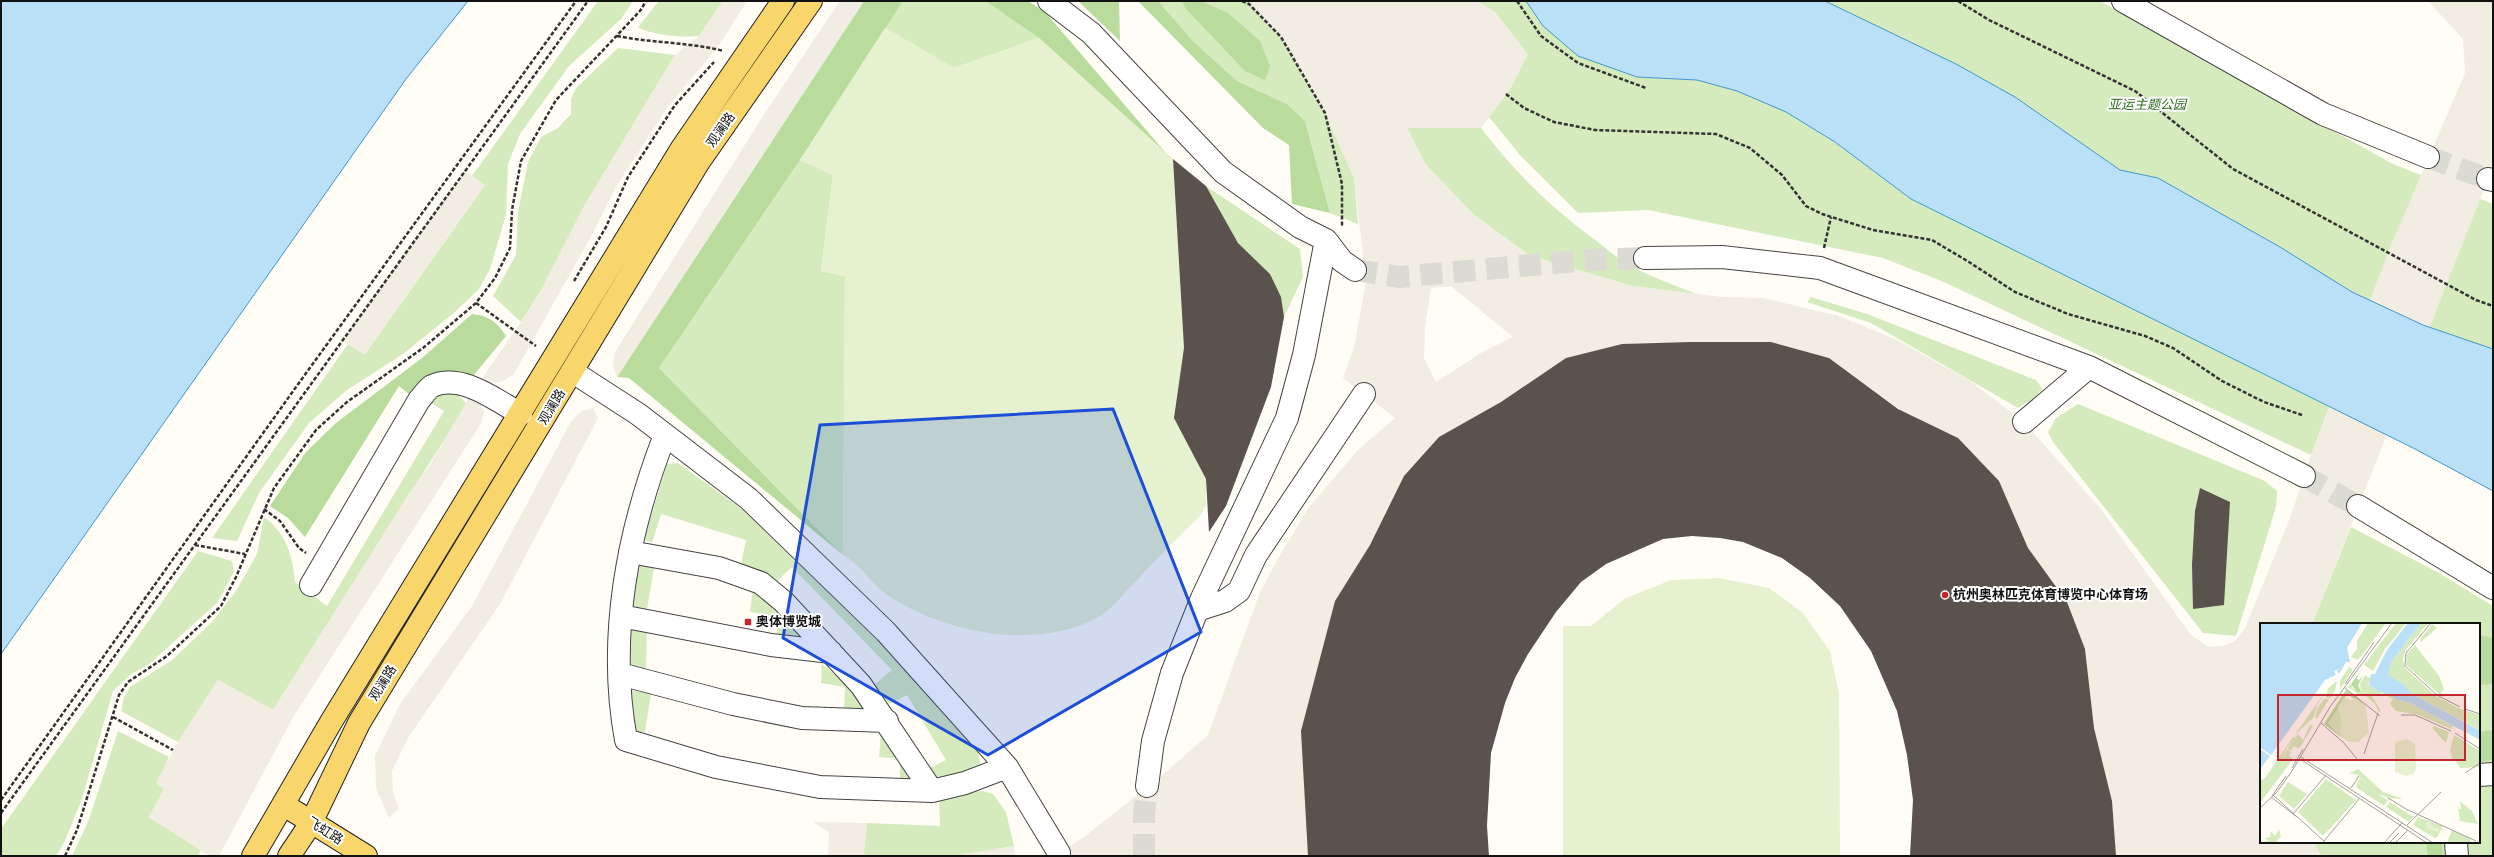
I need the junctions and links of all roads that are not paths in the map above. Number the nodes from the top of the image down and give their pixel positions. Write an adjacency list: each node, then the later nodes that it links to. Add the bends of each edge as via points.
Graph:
1 (783, 1): 12 (main road, 观澜路, via 682,148)
2 (811, 1): 10 (main road, 观澜路, via 698,163)
3 (1049, 1): 6 (street, via 1091,33 1223,172 1296,225)
4 (2123, 1): 5 (street, via 2323,114)
5 (2428, 157)
6 (1334, 235): 8 (street, via 1342,261); 20 (street, via 1287,418)
7 (1645, 258): 9 (street, via 1722,257 1820,268)
8 (1355, 270)
9 (2089, 367): 13 (street); 15 (street)
10 (573, 372): 14 (street, via 638,414); 31 (main road, 观澜路, via 359,723)
11 (1364, 394): 20 (street, via 1256,555 1239,590 1225,601)
12 (520, 414): 18 (street, via 466,385 448,382 430,387 419,400); 30 (main road, 观澜路, via 331,722)
13 (2024, 422)
14 (665, 435): 17 (street, via 647,480); 25 (street, via 754,504 886,632)
15 (2304, 476)
16 (2358, 506): 19 (street)
17 (630, 552): 21 (street); 22 (street, via 719,568 761,583 784,602)
18 (311, 585)
19 (2493, 588)
20 (1197, 610): 28 (street, via 1172,674 1153,741)
21 (621, 616): 22 (street, via 771,645); 23 (street)
22 (831, 652): 24 (street, via 861,684)
23 (620, 674): 24 (street, via 733,704 802,718); 29 (street, via 621,716 626,740 716,767 820,787)
24 (887, 721): 29 (street)
25 (1007, 767): 29 (street, via 965,783); 34 (street)
26 (2493, 774): 27 (street)
27 (2480, 775)
28 (1147, 786)
29 (932, 791)
30 (284, 805): 31 (main road, 飞虹路); 32 (main road, 观澜路)
31 (311, 823): 35 (main road, 观澜路); 37 (main road, 飞虹路)
32 (267, 833): 35 (main road); 36 (main road, 观澜路)
33 (2456, 843): 38 (street)
34 (1059, 853)
35 (295, 854)
36 (252, 856)
37 (366, 856)
38 (2457, 856)

